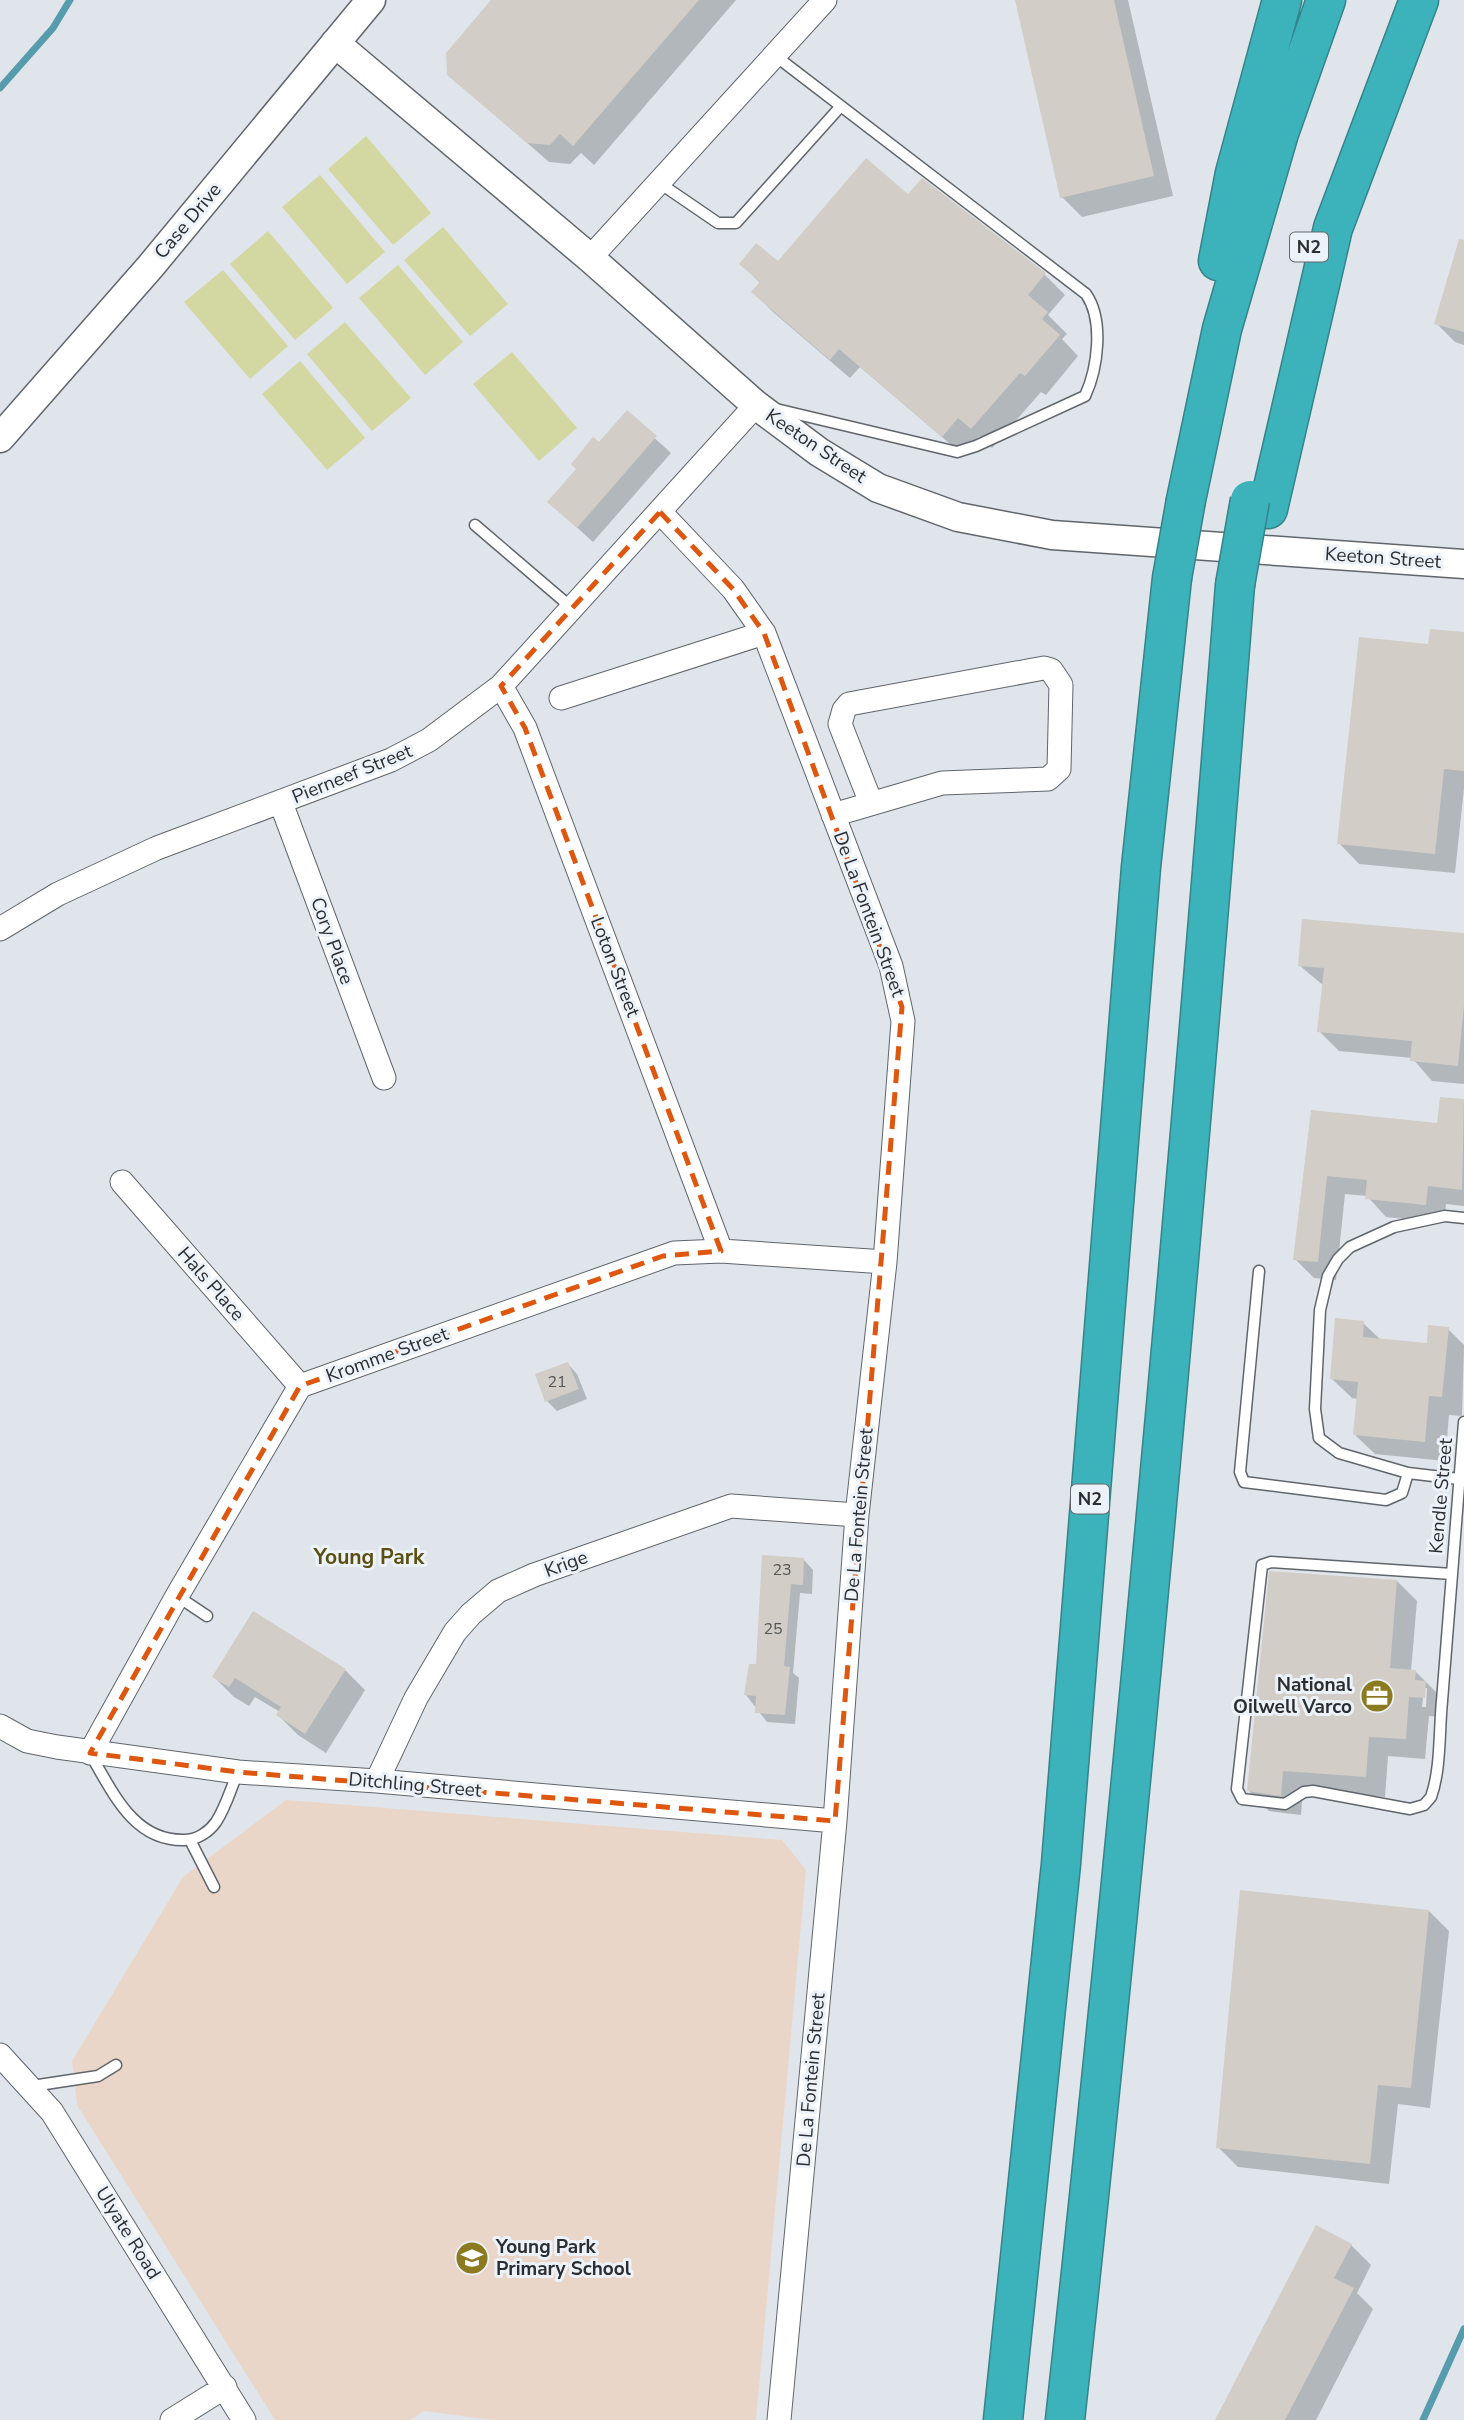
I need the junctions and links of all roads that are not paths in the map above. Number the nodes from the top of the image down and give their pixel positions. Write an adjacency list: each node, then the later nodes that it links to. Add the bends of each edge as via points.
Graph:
1 (371, 0): 7 (street, Case Drive)
2 (825, 0): 8 (street)
3 (1282, 0): 14 (highway, via 1235,173 1213,291)
4 (1325, 0): 14 (highway, N2, via 1279,133 1222,329)
5 (1391, 0): 15 (highway, N2, via 1361,75 1290,318)
6 (1419, 0): 15 (highway, via 1333,228)
7 (335, 43): 11 (street, Keeton Street); 13 (street, Case Drive, via 150,267)
8 (773, 54): 9 (lane); 10 (street)
9 (841, 106): 10 (lane, via 736,223 718,223); 12 (lane, via 1086,294 1099,325 1089,387 1076,402 957,452)
10 (658, 182): 11 (street)
11 (590, 258): 12 (street, Keeton Street)
12 (756, 405): 16 (street, Pierneef Street); 18 (street, Keeton Street, via 878,488 958,517 1052,535)
13 (0, 438)
14 (1195, 461): 55 (highway, N2, bridge, via 1172,578 1140,880 1061,1864)
15 (1259, 505): 56 (highway, N2, bridge, via 1245,584 1214,858 1122,1877)
16 (660, 512): 19 (street, Pierneef Street); 20 (street, De La Fontein Street, via 733,589)
17 (475, 524): 19 (lane)
18 (1464, 564)
19 (572, 608): 21 (street, Pierneef Street)
20 (765, 633): 22 (street); 25 (street, De La Fontein Street)
21 (501, 686): 23 (street, Pierneef Street, via 412,750); 30 (street, Loton Street, via 525,728)
22 (561, 698)
23 (281, 803): 26 (street, Pierneef Street, via 96,875); 27 (street, Cory Place)
24 (871, 803): 24 (street, via 942,783 1054,776 1059,769 1061,685 1057,676 1044,668 849,704 840,723); 25 (street)
25 (833, 815): 31 (street, De La Fontein Street, via 902,1007)
26 (0, 929)
27 (384, 1079)
28 (122, 1182): 33 (street, Hals Place)
29 (1464, 1218): 35 (lane, via 1445,1216 1403,1225 1350,1247 1328,1276 1320,1310 1315,1409 1319,1438 1339,1453)
30 (722, 1251): 31 (street, Kromme Street); 33 (street, Kromme Street, via 687,1250 663,1256)
31 (885, 1262): 37 (street, De La Fontein Street)
32 (1259, 1271): 35 (lane, via 1242,1479 1386,1500 1402,1493)
33 (300, 1386): 39 (street, Kromme Street)
34 (1464, 1422): 36 (lane, Kendle Street)
35 (1408, 1473): 36 (lane)
36 (1460, 1479): 38 (lane, Kendle Street)
37 (858, 1515): 44 (street, Krige, via 731,1506 498,1591 455,1632 416,1698); 45 (street, De La Fontein Street)
38 (1452, 1574): 38 (lane, Kendle Street, via 1433,1791 1428,1801 1410,1810 1313,1791 1285,1804 1241,1799 1237,1789 1262,1565)
39 (177, 1596): 40 (lane); 42 (street, Kromme Street)
40 (207, 1616)
41 (0, 1726): 42 (street, Ditchling Street, via 27,1741)
42 (90, 1753): 43 (street, Ditchling Street); 46 (lane, via 132,1819 162,1838)
43 (238, 1772): 44 (street, Ditchling Street); 46 (lane, via 216,1822)
44 (377, 1781): 45 (street, Ditchling Street)
45 (835, 1821): 54 (street, De La Fontein Street)
46 (190, 1840): 47 (lane)
47 (214, 1887)
48 (0, 2055): 50 (street, Ulyate Road)
49 (116, 2066): 50 (lane, via 99,2076)
50 (31, 2087): 51 (street, Ulyate Road, via 52,2112)
51 (225, 2388): 52 (street); 53 (street, Ulyate Road)
52 (172, 2420)
53 (244, 2420)
54 (779, 2420)
55 (1003, 2420)
56 (1065, 2420)

